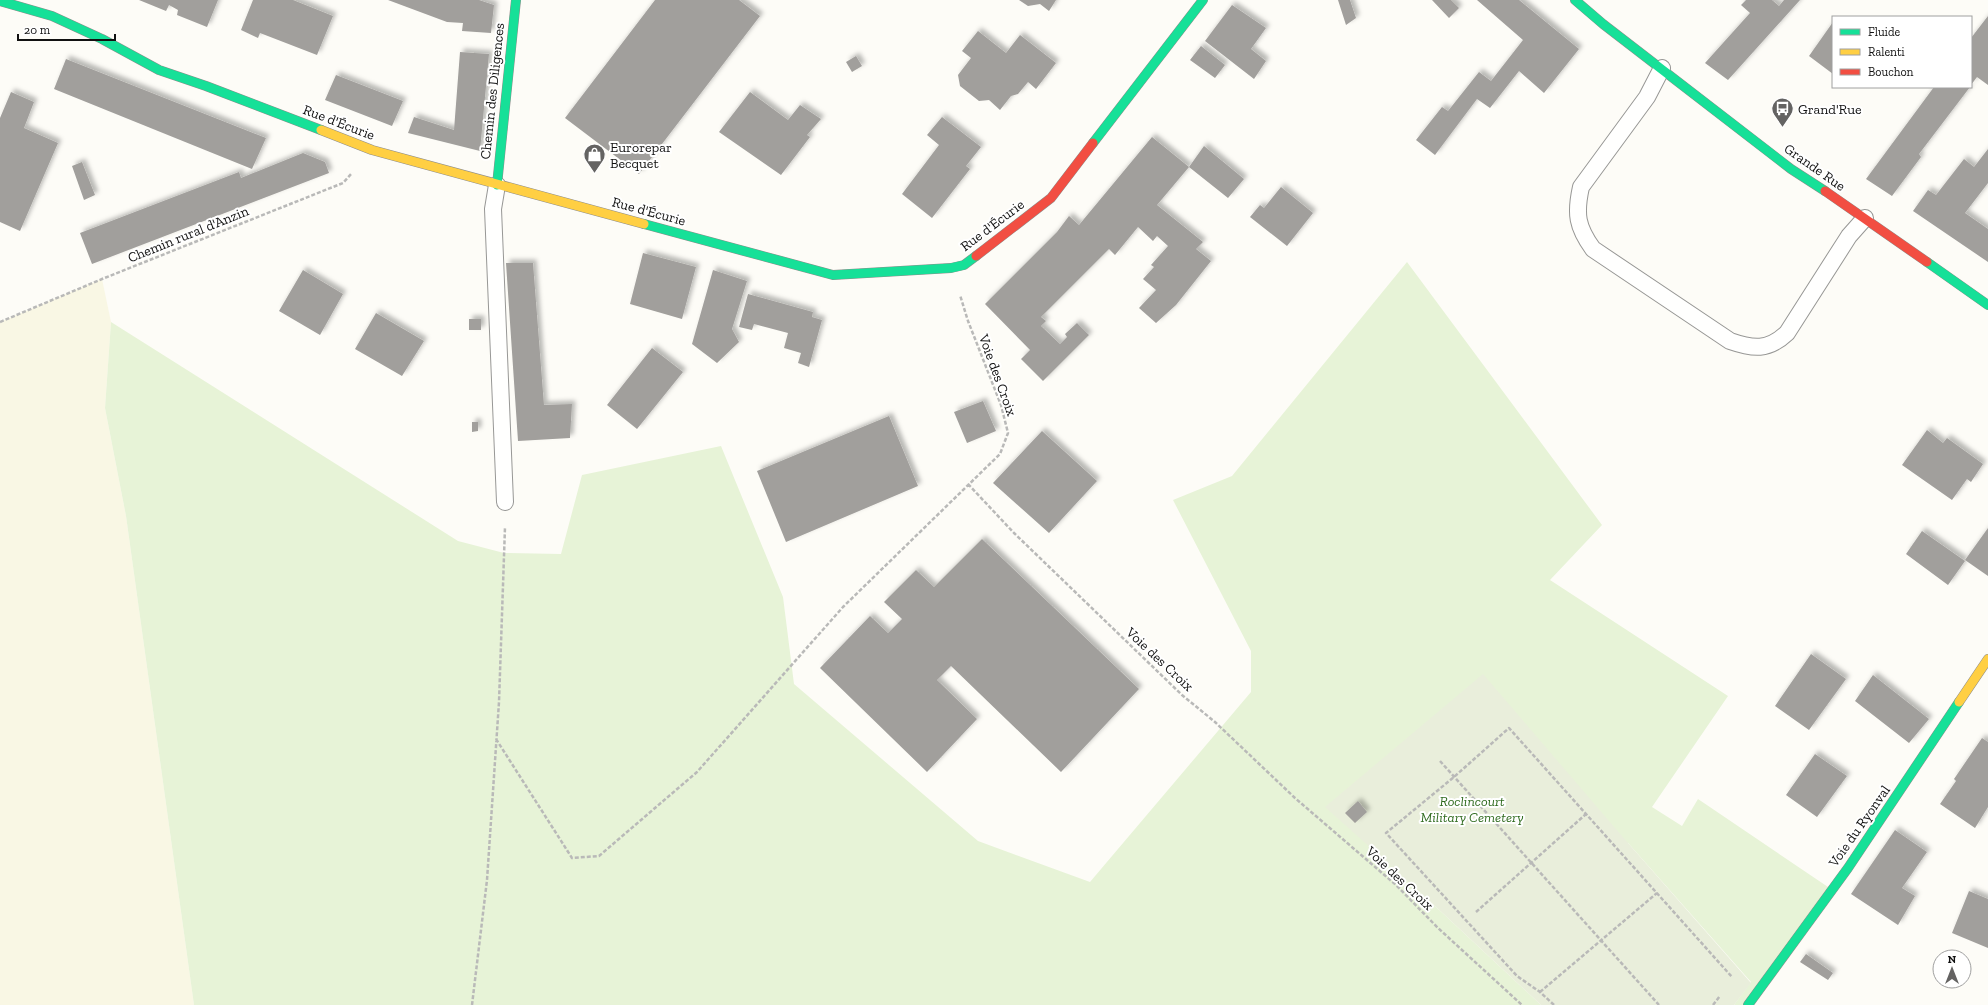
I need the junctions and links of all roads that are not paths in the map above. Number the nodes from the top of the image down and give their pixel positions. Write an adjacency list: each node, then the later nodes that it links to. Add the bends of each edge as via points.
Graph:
1 (516, 0): 6 (street, Chemin des Diligences)
2 (1203, 0): 6 (street, Rue d'Écurie, via 1051,198 964,264 951,268 833,275)
3 (1575, 0): 5 (street, Grande Rue)
4 (0, 2): 6 (street, Rue d'Écurie, via 52,16 159,70 372,150)
5 (1662, 68): 7 (street, Grande Rue, via 1792,169); 7 (lane, via 1647,97 1581,187 1577,205 1578,221 1593,249 1730,341 1747,347 1764,347 1778,342 1787,333 1849,236)
6 (497, 185): 9 (lane, via 493,209)
7 (1865, 218): 8 (street, Grande Rue)
8 (1988, 305)
9 (505, 502)
10 (1988, 659): 11 (street, Voie du Ryonval, via 1848,868 1830,889)
11 (1748, 1005)

